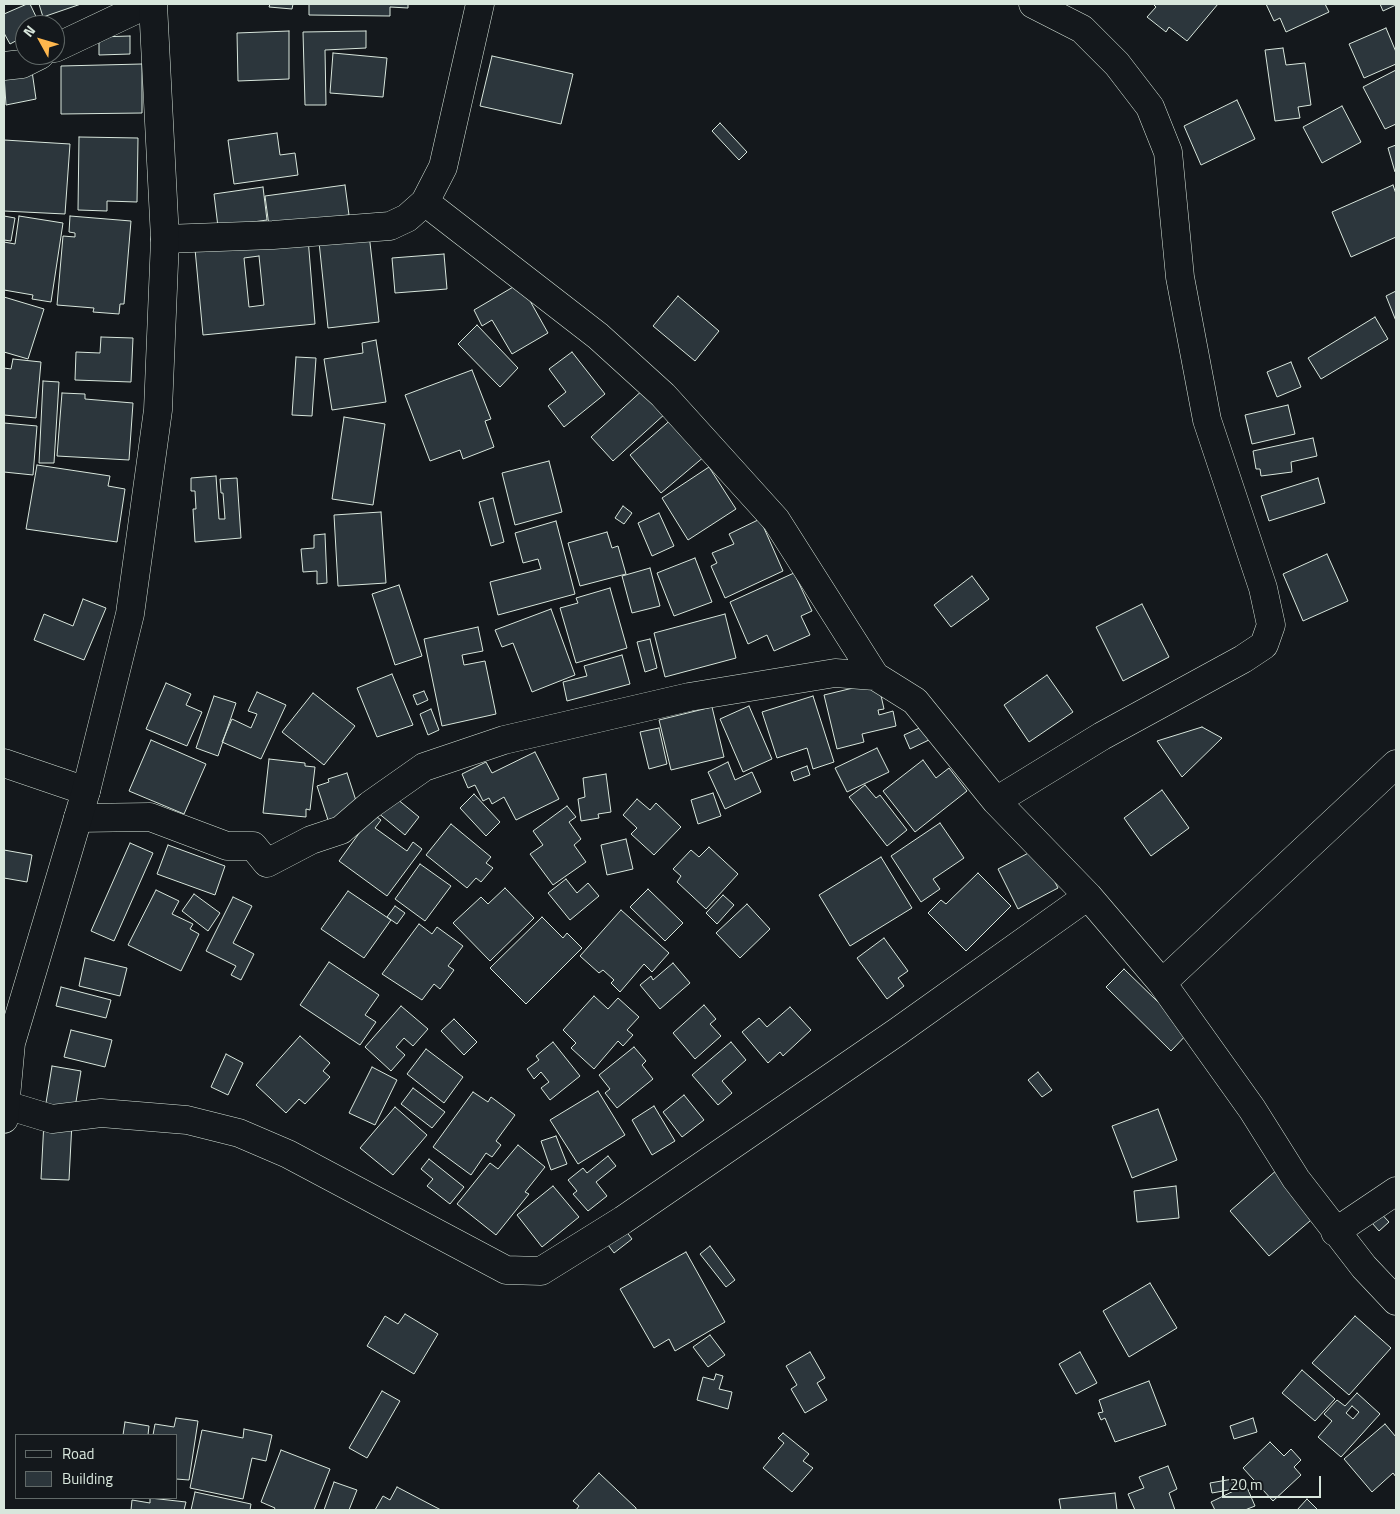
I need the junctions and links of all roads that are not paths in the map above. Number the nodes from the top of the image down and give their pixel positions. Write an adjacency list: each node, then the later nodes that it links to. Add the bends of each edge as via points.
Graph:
1 (148, 4): 5 (street)
2 (153, 4): 7 (street)
3 (480, 4): 6 (street, via 443,167)
4 (1032, 4): 12 (street, via 1082,29 1116,64 1150,107 1168,152 1180,277 1207,420 1263,588 1272,625 1264,645 1244,659 1102,736)
5 (65, 43)
6 (425, 202): 7 (street, via 407,218 390,226); 8 (street, via 598,336 663,395 776,520)
7 (165, 239): 11 (street, via 158,410 131,604)
8 (875, 676): 12 (street, via 915,701); 13 (street, via 835,673 689,697 504,740 424,767 341,830 311,840 267,863 253,846 227,846 150,817)
9 (4, 763): 11 (street)
10 (1396, 764): 15 (street)
11 (86, 791): 13 (street)
12 (996, 801): 14 (street)
13 (78, 818): 16 (street)
14 (1088, 896): 15 (street); 17 (street, via 623,1220 541,1271 506,1270 288,1154 238,1133 187,1120 101,1113 52,1119)
15 (1162, 983): 19 (street)
16 (8, 1043): 17 (street)
17 (5, 1112)
18 (1396, 1191): 19 (street)
19 (1336, 1232): 20 (street)
20 (1396, 1301)

